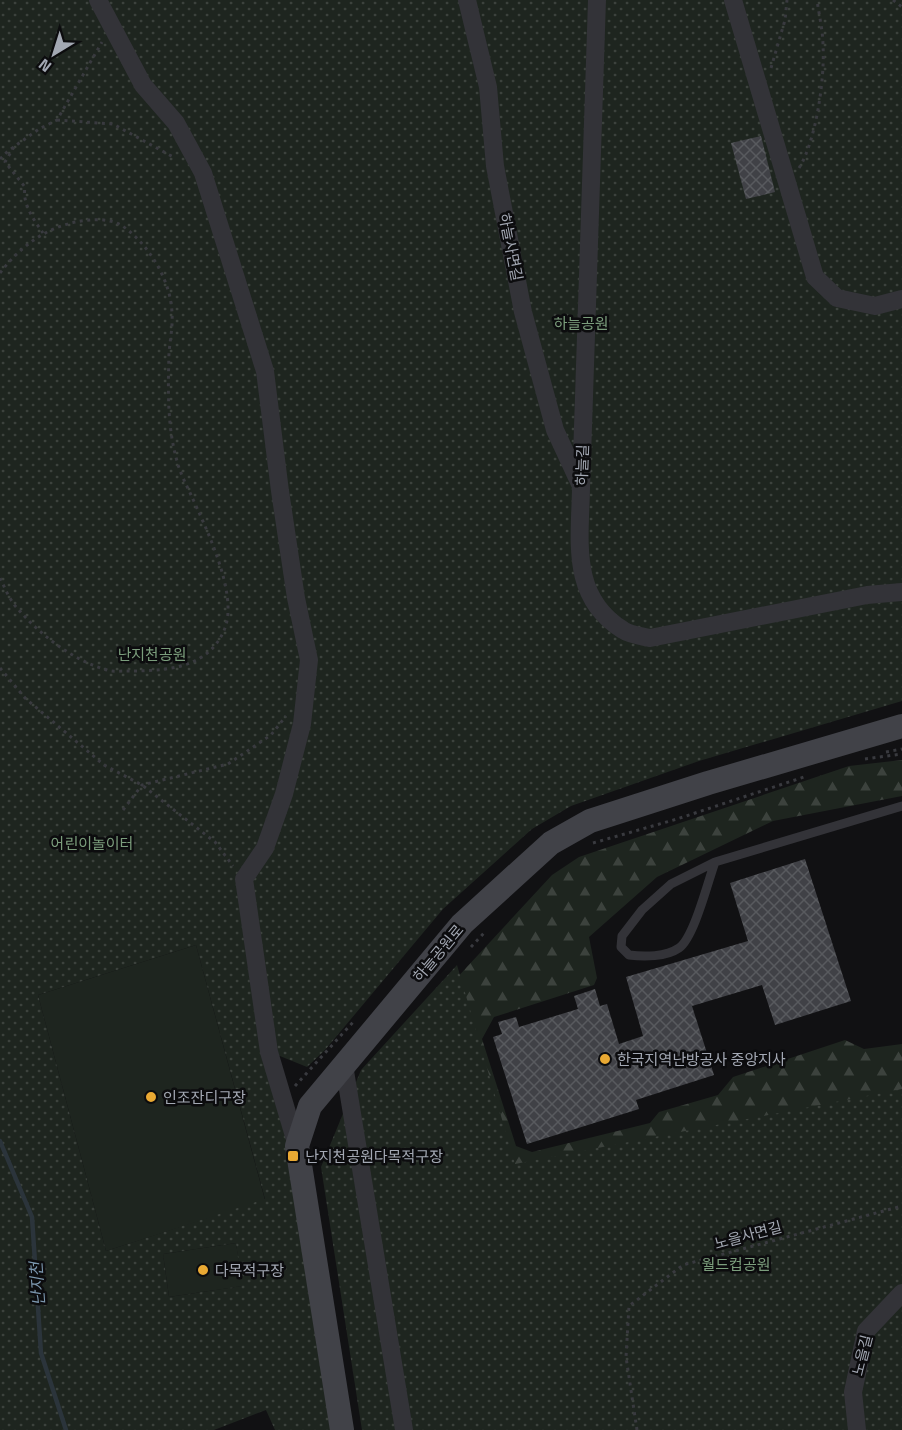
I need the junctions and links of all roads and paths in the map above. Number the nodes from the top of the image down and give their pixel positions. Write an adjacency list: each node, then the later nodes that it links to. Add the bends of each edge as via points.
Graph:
1 (98, 0): 9 (street)
2 (467, 0): 19 (street, 하늘사면길, via 488,87 495,166 523,312 555,430)
3 (597, 0): 19 (street, 하늘길)
4 (733, 0): 10 (street)
5 (787, 0): 10 (path, via 768,76)
6 (817, 0): 15 (path, via 823,46 816,114 804,160 794,175)
7 (893, 0): 8 (path)
8 (902, 8)
9 (111, 26): 11 (path); 14 (street, via 143,85 176,123)
10 (758, 86): 15 (street)
11 (57, 120): 12 (path); 14 (path, via 113,124)
12 (15, 146): 13 (path); 16 (path, via 5,162 25,187 30,213)
13 (0, 159)
14 (203, 173): 23 (street, via 265,371 285,527 309,660)
15 (786, 176): 18 (street, via 815,277 837,297 875,306)
16 (43, 233): 17 (path); 20 (path, via 73,221 108,220 138,240 160,270 168,287 172,312 168,419 177,464 220,568 229,613 213,649 183,667 108,671 47,637 17,608)
17 (0, 273)
18 (902, 299)
19 (581, 488): 21 (street, 하늘길, via 580,552 585,587 598,611 625,632 650,638)
20 (0, 578)
21 (902, 591)
22 (0, 668): 30 (path, via 25,698 104,765)
23 (306, 688): 30 (path, via 272,735 228,764); 35 (street, via 302,724 284,794 265,848)
24 (902, 726): 41 (street, 하늘공원로, via 590,821 551,843 462,924)
25 (902, 749): 26 (path)
26 (869, 753)
27 (902, 754): 28 (path)
28 (857, 759)
29 (812, 774): 33 (path)
30 (142, 785): 32 (path); 35 (path, via 215,842)
31 (902, 806): 34 (lane)
32 (123, 810)
33 (588, 845)
34 (715, 862): 34 (lane, via 671,884 642,910 622,936 621,946 629,955 665,954 679,949 689,939)
35 (244, 879): 42 (street, via 269,1052)
36 (488, 929): 39 (path)
37 (480, 931): 38 (path)
38 (464, 948)
39 (464, 954)
40 (362, 1012): 42 (path, via 293,1088)
41 (344, 1065): 43 (street, 하늘공원로, via 309,1106); 47 (street)
42 (286, 1111): 43 (street)
43 (297, 1146): 46 (street, 하늘공원로)
44 (902, 1206): 48 (path, 노을사면길, via 683,1265 629,1306 626,1357)
45 (902, 1293): 49 (street, 노을길, via 866,1331 853,1392)
46 (342, 1430)
47 (404, 1430)
48 (637, 1430)
49 (857, 1430)

